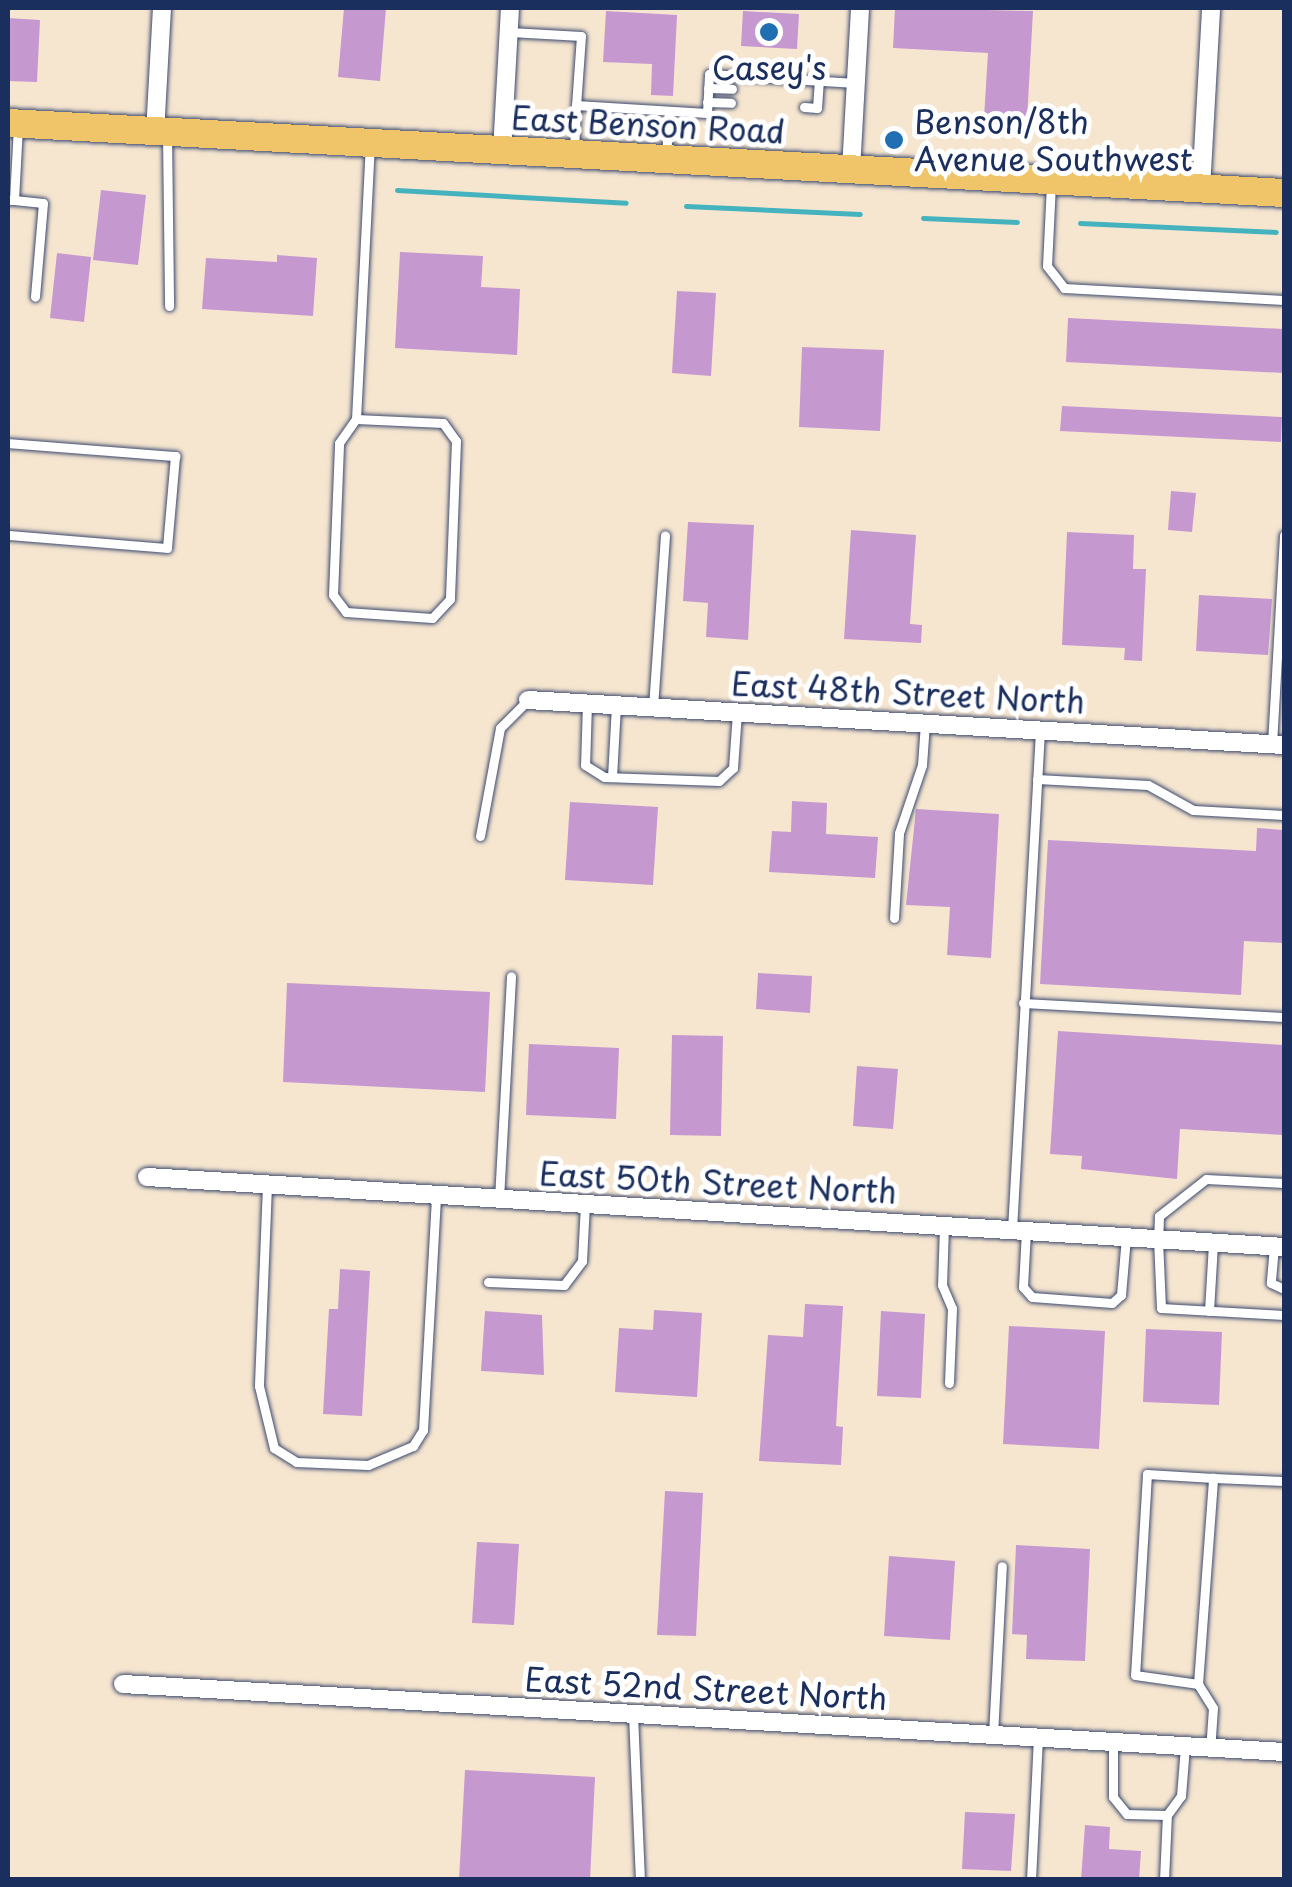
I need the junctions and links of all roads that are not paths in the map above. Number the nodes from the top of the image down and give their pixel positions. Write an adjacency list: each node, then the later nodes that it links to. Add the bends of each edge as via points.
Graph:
1 (162, 8): 18 (street)
2 (510, 8): 5 (street)
3 (860, 8): 7 (street)
4 (1210, 8): 25 (street)
5 (509, 32): 14 (lane, via 581,36); 20 (street)
6 (819, 81): 7 (lane); 8 (lane, via 709,74); 11 (lane)
7 (856, 83): 23 (street)
8 (708, 88): 9 (lane); 12 (lane)
9 (732, 90)
10 (804, 94): 11 (lane)
11 (818, 94): 15 (lane, via 818,108)
12 (708, 102): 13 (lane); 16 (lane, via 707,113)
13 (732, 103)
14 (576, 105): 16 (lane); 21 (lane)
15 (804, 107)
16 (669, 110): 22 (lane)
17 (13, 124): 18 (main road, East Benson Road); 27 (lane)
18 (161, 133): 19 (main road, East Benson Road); 30 (lane)
19 (370, 144): 20 (main road, East Benson Road); 31 (lane)
20 (502, 151): 21 (main road, East Benson Road)
21 (574, 155): 22 (main road, East Benson Road)
22 (666, 160): 23 (main road, East Benson Road)
23 (851, 170): 24 (main road, East Benson Road)
24 (1051, 181): 25 (main road, East Benson Road); 29 (lane, via 1047,266 1064,288)
25 (1201, 188): 26 (main road, East Benson Road)
26 (1284, 193)
27 (11, 200): 28 (lane, via 43,203)
28 (35, 297)
29 (1284, 300)
30 (168, 306)
31 (356, 419): 31 (lane, via 339,443 334,595 346,612 432,618 450,599 456,441 443,424)
32 (8, 443): 33 (lane, via 175,456 168,548)
33 (8, 535)
34 (665, 535): 39 (lane)
35 (1284, 535): 43 (lane)
36 (528, 700): 37 (street, East 48th Street North); 47 (lane, via 500,728)
37 (587, 703): 38 (street, East 48th Street North); 44 (lane, via 586,766)
38 (616, 705): 39 (street, East 48th Street North); 44 (lane)
39 (653, 707): 40 (street, East 48th Street North)
40 (737, 712): 41 (street, East 48th Street North); 44 (lane, via 733,768 719,780)
41 (925, 723): 42 (street, East 48th Street North); 48 (lane, via 922,765 898,833)
42 (1040, 730): 43 (street, East 48th Street North); 45 (lane)
43 (1278, 744)
44 (612, 777)
45 (1037, 780): 46 (lane, via 1148,785 1194,810); 50 (lane)
46 (1284, 815)
47 (480, 836)
48 (894, 918)
49 (511, 976): 56 (lane)
50 (1024, 1003): 51 (lane); 59 (lane)
51 (1284, 1017)
52 (147, 1177): 54 (street, East 50th Street North)
53 (1284, 1183): 61 (lane, via 1206,1179 1159,1216)
54 (267, 1185): 55 (street, East 50th Street North); 55 (lane, via 259,1386 274,1448 296,1462 368,1465 413,1446 423,1430)
55 (436, 1195): 56 (street, East 50th Street North)
56 (499, 1199): 57 (street, East 50th Street North)
57 (585, 1204): 58 (street, East 50th Street North); 64 (lane, via 582,1261 564,1285)
58 (944, 1226): 59 (street, East 50th Street North); 68 (lane, via 942,1285 952,1308)
59 (1019, 1231): 60 (street, East 50th Street North); 60 (lane, via 1022,1287 1032,1297 1112,1304 1121,1294)
60 (1126, 1237): 61 (street, East 50th Street North)
61 (1158, 1239): 62 (street, East 50th Street North); 66 (lane, via 1161,1308)
62 (1212, 1243): 63 (street, East 50th Street North); 66 (lane)
63 (1279, 1247): 65 (lane, via 1271,1283)
64 (488, 1282)
65 (1284, 1289)
66 (1208, 1311): 67 (lane)
67 (1284, 1316)
68 (949, 1383)
69 (1213, 1478): 70 (lane); 73 (lane); 73 (lane, via 1147,1474 1135,1675)
70 (1284, 1481)
71 (1002, 1566): 75 (lane)
72 (123, 1684): 74 (street, East 52nd Street North)
73 (1198, 1684): 79 (lane, via 1212,1708)
74 (634, 1714): 75 (street, East 52nd Street North); 82 (lane)
75 (993, 1735): 76 (street, East 52nd Street North)
76 (1038, 1737): 77 (street, East 52nd Street North); 83 (lane)
77 (1113, 1742): 78 (street, East 52nd Street North); 81 (lane, via 1113,1797 1126,1814)
78 (1185, 1746): 79 (street, East 52nd Street North); 81 (lane, via 1180,1796)
79 (1210, 1747): 80 (street, East 52nd Street North)
80 (1284, 1752)
81 (1167, 1814): 84 (lane)
82 (640, 1880)
83 (1031, 1880)
84 (1164, 1880)

